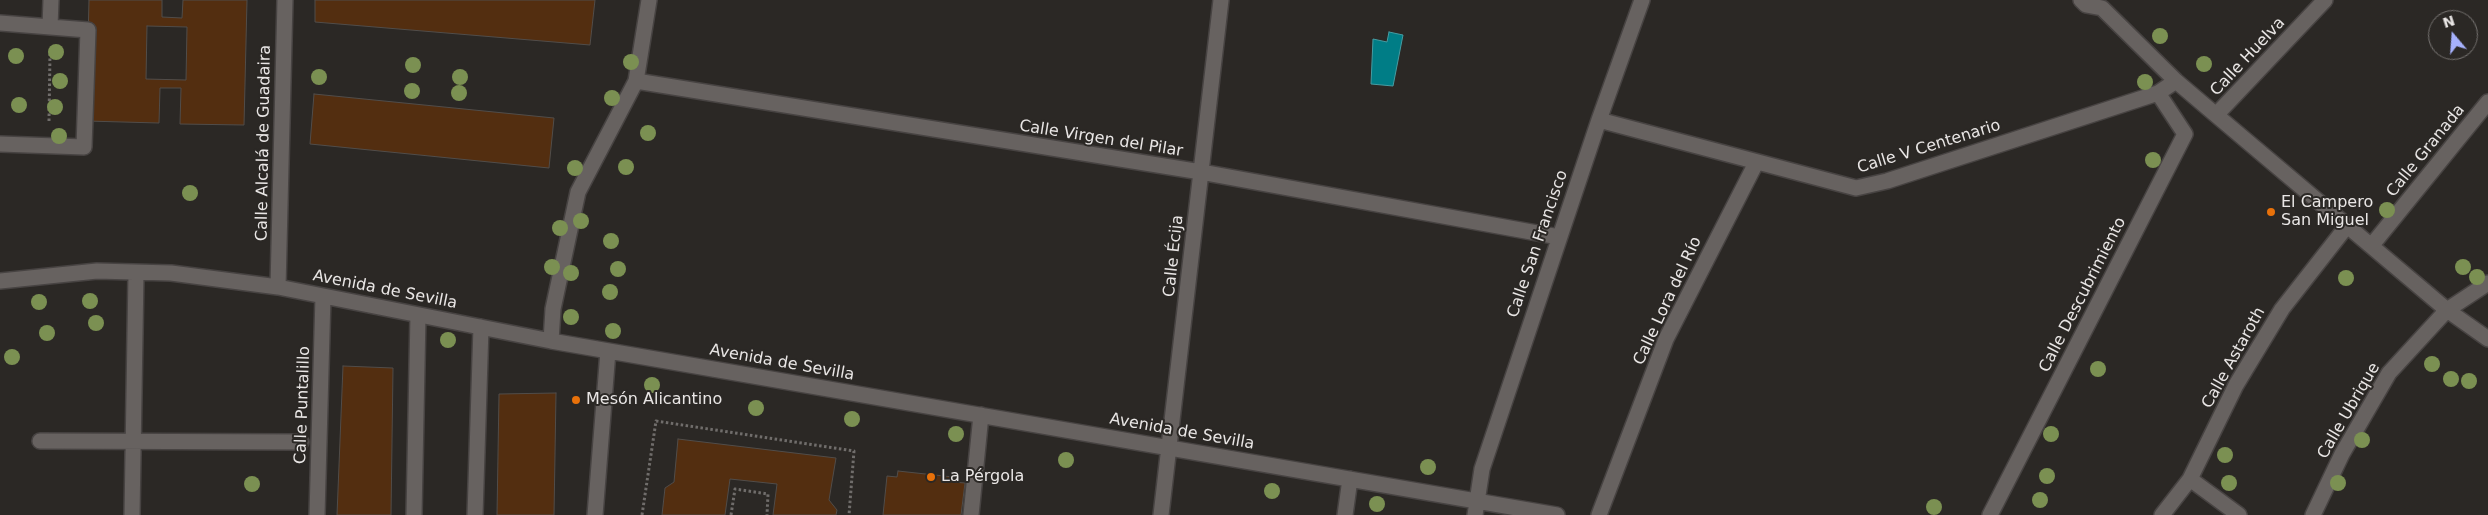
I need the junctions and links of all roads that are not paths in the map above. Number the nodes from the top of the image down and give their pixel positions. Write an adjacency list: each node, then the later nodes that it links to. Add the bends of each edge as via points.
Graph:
1 (51, 0): 10 (street)
2 (285, 0): 26 (street, Calle Alcalá de Guadaira)
3 (649, 0): 11 (street)
4 (1221, 0): 19 (street, Calle Écija)
5 (1642, 0): 16 (street, Calle San Francisco)
6 (2081, 0): 8 (street, via 2086,5)
7 (2325, 0): 15 (street, Calle Huelva)
8 (2104, 4): 12 (street)
9 (0, 23): 10 (street)
10 (50, 27): 17 (street, via 88,30 84,147)
11 (636, 81): 19 (street, Calle Virgen del Pilar); 32 (street, via 578,192 553,309)
12 (2176, 81): 13 (street, Calle V Centenario); 15 (street)
13 (2158, 93): 18 (street, Calle V Centenario, via 1887,181 1856,188); 42 (street, Calle Descubrimiento, via 2185,134)
14 (2488, 102): 22 (street, Calle Granada)
15 (2216, 115): 20 (street)
16 (1599, 120): 18 (street, Calle V Centenario); 21 (street, Calle San Francisco)
17 (0, 144)
18 (1756, 162): 52 (street, Calle Lora del Río, via 1666,339)
19 (1201, 172): 21 (street, Calle Virgen del Pilar); 38 (street, Calle Écija)
20 (2347, 226): 22 (street); 40 (street, Calle Astaroth, via 2282,309 2236,385)
21 (1559, 238): 41 (street, Calle San Francisco, via 1482,469)
22 (2372, 245): 28 (street)
23 (136, 272): 24 (street, Avenida de Sevilla, via 97,271); 26 (street, Avenida de Sevilla); 36 (street)
24 (0, 281)
25 (2488, 283): 28 (street, Calle Ubrique)
26 (278, 287): 27 (street, Avenida de Sevilla)
27 (323, 296): 29 (street, Avenida de Sevilla); 44 (street, Calle Puntalillo)
28 (2447, 310): 31 (street); 55 (street, Calle Ubrique, via 2389,373 2342,454)
29 (418, 314): 30 (street, Avenida de Sevilla); 45 (street)
30 (481, 328): 32 (street, Avenida de Sevilla); 46 (street)
31 (2488, 339)
32 (551, 341): 33 (street, Avenida de Sevilla)
33 (608, 351): 34 (street, Avenida de Sevilla); 47 (street)
34 (981, 415): 38 (street, Avenida de Sevilla); 48 (street)
35 (40, 441): 36 (street)
36 (134, 442): 37 (street); 43 (street)
37 (301, 442)
38 (1170, 448): 39 (street, Avenida de Sevilla); 49 (street, Calle Écija)
39 (1350, 479): 41 (street, Avenida de Sevilla); 50 (street)
40 (2190, 479): 53 (street, Calle Astaroth); 54 (street)
41 (1477, 508): 51 (street, Avenida de Sevilla)
42 (1993, 514)
43 (132, 515)
44 (317, 515)
45 (414, 515)
46 (475, 515)
47 (595, 515)
48 (971, 515)
49 (1161, 515)
50 (1345, 515)
51 (1558, 515)
52 (1599, 515)
53 (2162, 515)
54 (2239, 515)
55 (2313, 515)

